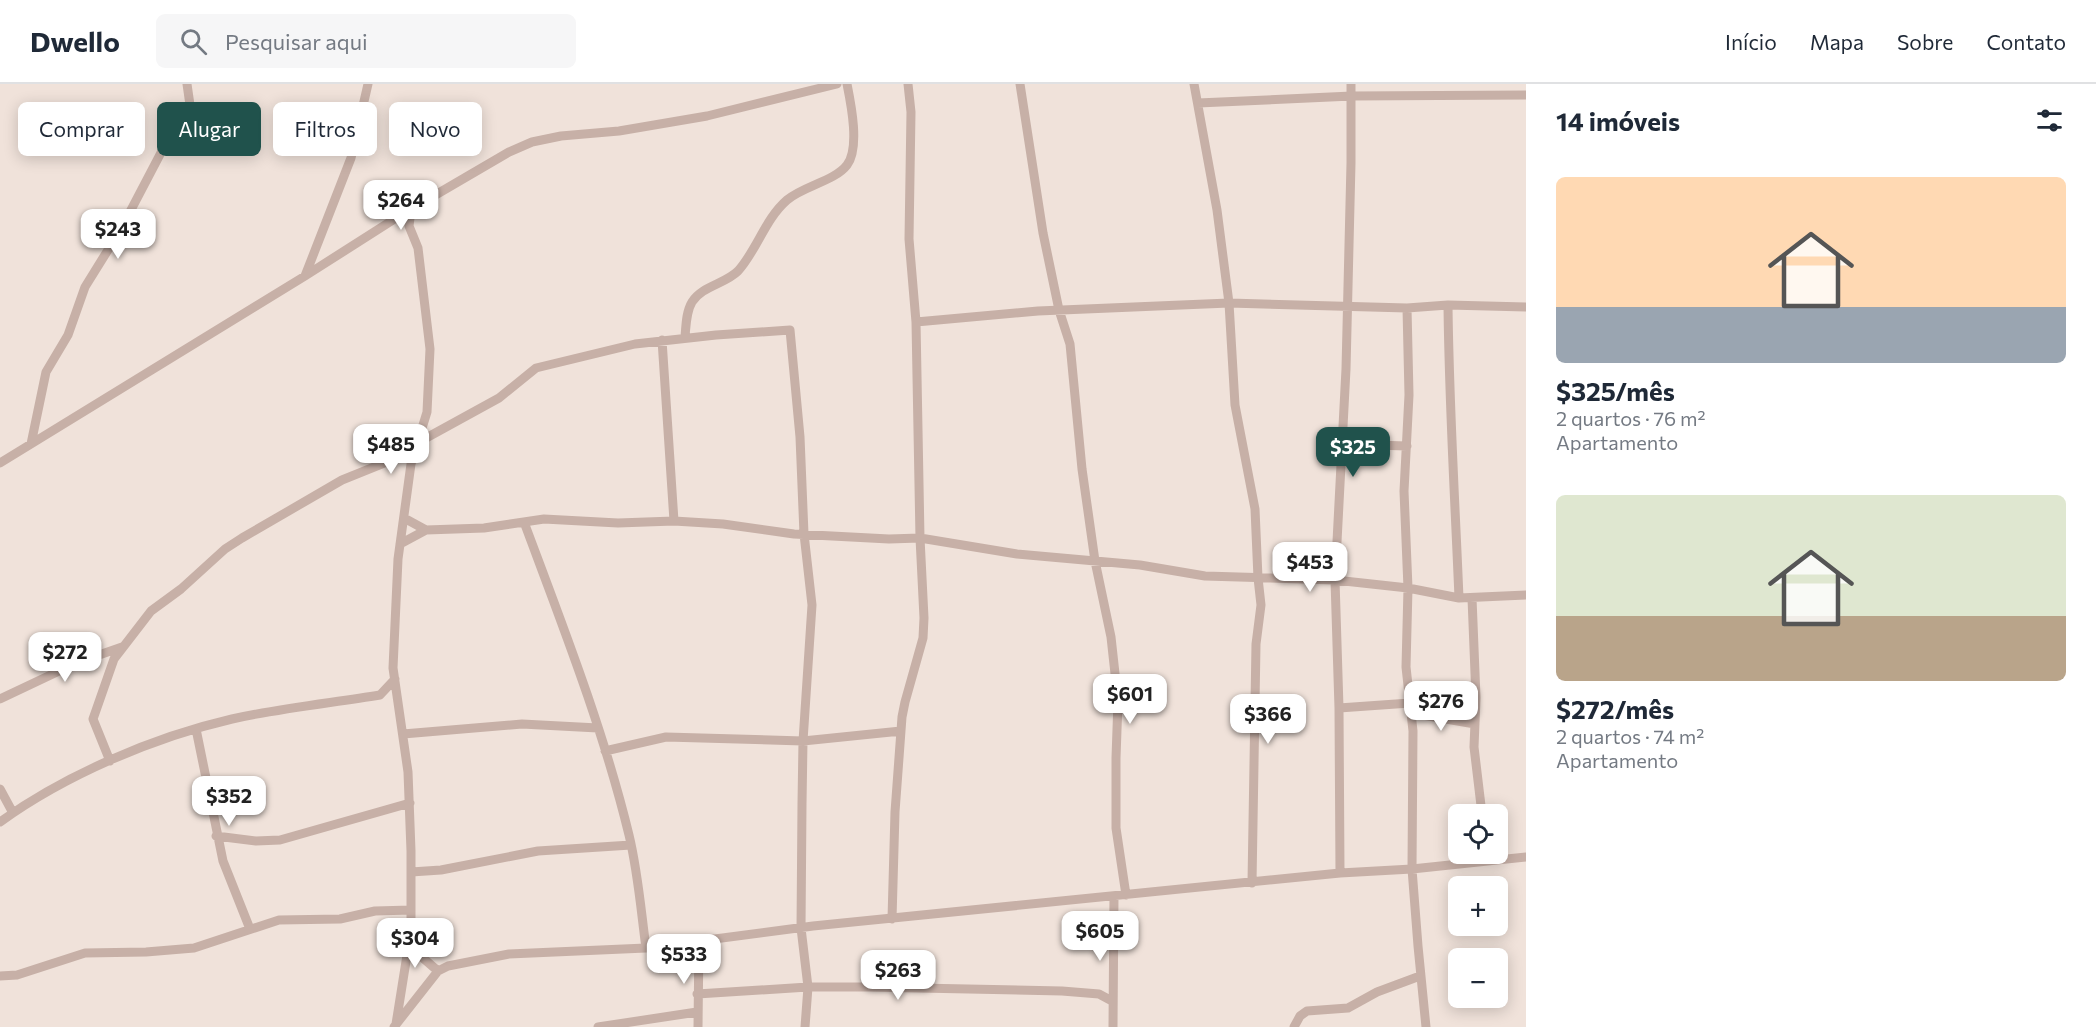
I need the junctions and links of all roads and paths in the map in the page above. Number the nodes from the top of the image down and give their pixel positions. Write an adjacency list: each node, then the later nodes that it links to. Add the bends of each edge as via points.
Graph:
1 (187, 84): 26 (street, via 191,112 188,120 165,145 85,287 68,335 46,372)
2 (368, 84): 15 (street, via 351,158)
3 (837, 84): 12 (street, via 707,116 532,142)
4 (847, 84): 23 (street, via 854,121 846,166 786,201 735,274 693,300)
5 (908, 84): 22 (street, via 909,239)
6 (1020, 84): 21 (street)
7 (1194, 84): 11 (street)
8 (1351, 84): 10 (street)
9 (1526, 95): 10 (street)
10 (1352, 96): 11 (street); 18 (street)
11 (1198, 103): 16 (street)
12 (411, 210): 13 (street); 14 (street)
13 (396, 218): 14 (street); 15 (street)
14 (409, 226): 25 (street, via 418,248 430,350 426,412)
15 (306, 276): 26 (street)
16 (1229, 303): 18 (street); 21 (street); 38 (street, via 1235,405 1255,509)
17 (1448, 305): 19 (street); 20 (street); 43 (street)
18 (1346, 306): 20 (street); 27 (street)
19 (1526, 307)
20 (1407, 308): 28 (street)
21 (1059, 310): 22 (street); 37 (street, via 1073,363)
22 (916, 322): 35 (street)
23 (685, 338): 24 (street); 34 (street, via 790,330)
24 (662, 340): 25 (street, via 536,368 499,398); 31 (street)
25 (417, 443): 30 (street); 44 (street, via 399,457 342,480 225,549 151,611)
26 (31, 444): 29 (street)
27 (1342, 444): 28 (street); 39 (street)
28 (1407, 446): 40 (street, via 1404,491)
29 (0, 463)
30 (404, 518): 33 (street); 36 (street)
31 (674, 521): 32 (street); 34 (street)
32 (524, 522): 33 (street); 52 (street)
33 (426, 530): 36 (street)
34 (804, 534): 35 (street); 56 (street, via 812,604)
35 (920, 538): 37 (street, via 1017,554); 54 (street, via 923,638 904,702)
36 (399, 544): 45 (street)
37 (1095, 561): 38 (street, via 1205,576); 73 (street, via 1111,637 1118,701 1116,828)
38 (1258, 578): 39 (street); 72 (street, via 1262,605 1256,644)
39 (1335, 580): 40 (street); 49 (street)
40 (1408, 588): 43 (street); 50 (street, via 1406,667)
41 (1526, 595): 42 (street)
42 (1472, 597): 43 (street); 51 (street)
43 (1459, 598)
44 (122, 647): 47 (street, via 76,663); 58 (street, via 108,672 93,719)
45 (395, 679): 46 (street); 48 (street)
46 (380, 695): 48 (street); 53 (street, via 266,713)
47 (0, 699)
48 (398, 708): 55 (street)
49 (1339, 708): 50 (street); 71 (street)
50 (1410, 708): 51 (street); 69 (street, via 1414,762)
51 (1475, 724): 61 (street, via 1475,769)
52 (598, 728): 55 (street, via 522,724); 57 (street)
53 (196, 729): 58 (street); 64 (street)
54 (901, 732): 56 (street); 76 (street)
55 (403, 734): 60 (street)
56 (803, 741): 57 (street, via 666,737); 77 (street)
57 (605, 751): 65 (street)
58 (110, 761): 62 (street)
59 (0, 789): 62 (street)
60 (410, 803): 64 (street, via 280,840); 70 (street)
61 (1480, 804)
62 (13, 813): 63 (street)
63 (0, 822)
64 (216, 836): 78 (street)
65 (631, 845): 70 (street, via 538,850 441,870); 81 (street)
66 (1508, 857): 67 (street)
67 (1526, 857)
68 (1448, 863): 69 (street)
69 (1412, 869): 71 (street); 84 (street)
70 (411, 872): 75 (street)
71 (1340, 873): 72 (street)
72 (1252, 883): 73 (street)
73 (1126, 895): 74 (street)
74 (1114, 896): 76 (street); 85 (street)
75 (411, 910): 78 (street, via 375,911 340,919 279,920); 80 (street)
76 (892, 919): 77 (street)
77 (801, 928): 79 (street); 86 (street)
78 (250, 929): 83 (street, via 194,948 85,953 17,975)
79 (699, 941): 81 (street); 87 (street)
80 (409, 946): 82 (street); 91 (street)
81 (646, 948): 82 (street, via 509,954)
82 (438, 971): 91 (street)
83 (0, 976)
84 (1420, 976): 96 (street, via 1348,1008 1307,1011); 97 (street)
85 (1113, 984): 88 (street); 89 (street)
86 (808, 987): 87 (street); 88 (street); 94 (street)
87 (697, 994): 90 (street)
88 (1099, 994): 89 (street)
89 (1112, 1001): 95 (street)
90 (697, 1012): 92 (street); 93 (street)
91 (395, 1027)
92 (597, 1027)
93 (698, 1027)
94 (805, 1027)
95 (1113, 1027)
96 (1294, 1027)
97 (1426, 1027)

